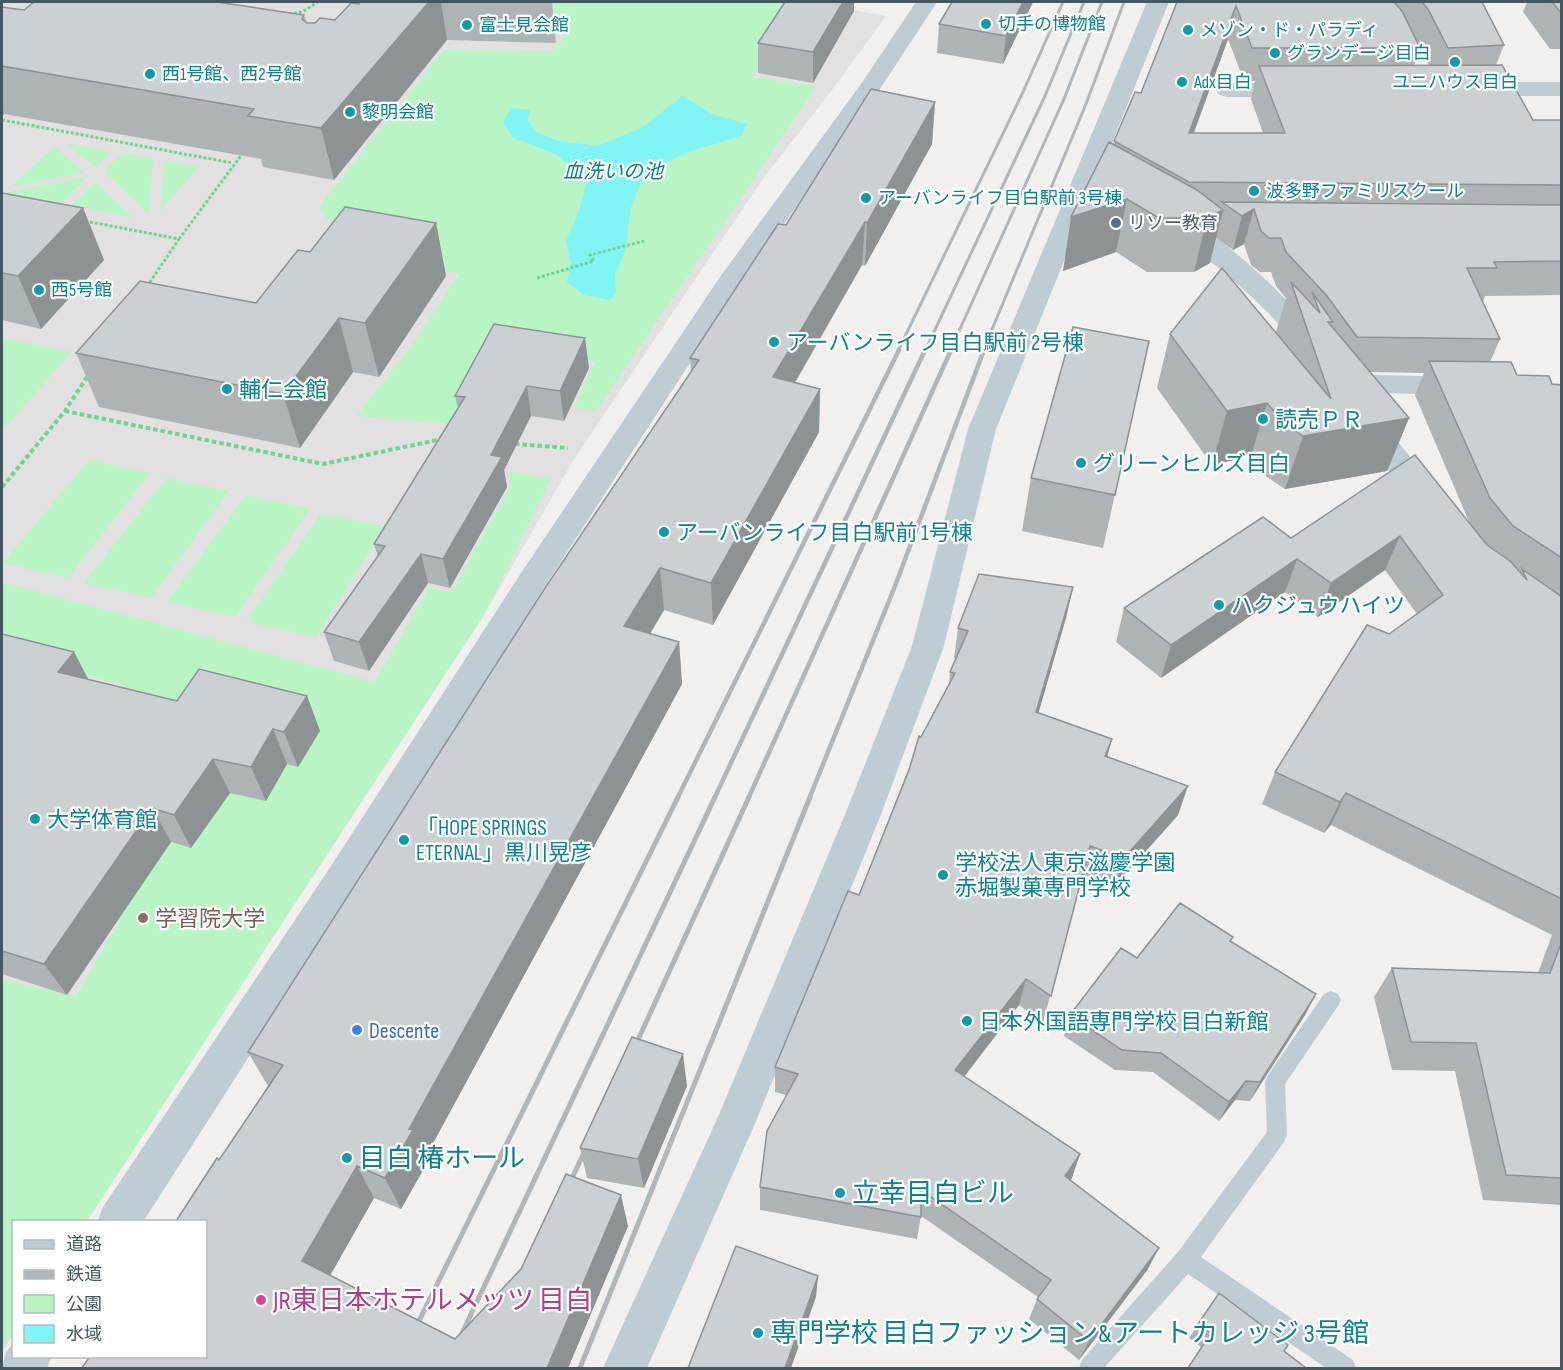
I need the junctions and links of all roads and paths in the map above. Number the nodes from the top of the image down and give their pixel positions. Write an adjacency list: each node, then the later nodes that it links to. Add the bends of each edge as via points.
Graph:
1 (318, 2): 4 (path, via 302,12)
2 (926, 2): 28 (street, via 733,277)
3 (1158, 2): 30 (street, via 1096,181 982,429 928,646 862,817 734,1126)
4 (279, 15)
5 (1449, 89): 6 (street)
6 (1562, 89)
7 (1227, 90): 8 (street)
8 (1321, 90)
9 (2, 120): 11 (path)
10 (250, 146): 11 (path)
11 (234, 163): 14 (path)
12 (79, 220): 14 (path)
13 (1223, 226): 19 (street, via 1168,220 1241,271 1282,309 1312,345)
14 (179, 239): 17 (path)
15 (644, 241): 16 (path, via 591,255 594,261)
16 (537, 278)
17 (147, 287)
18 (90, 373): 21 (path)
19 (1336, 383): 20 (street); 26 (street)
20 (1493, 386)
21 (64, 411): 22 (path, via 323,464); 25 (path)
22 (445, 439)
23 (512, 444): 24 (path)
24 (568, 448)
25 (2, 487)
26 (1446, 522)
27 (1331, 1000): 29 (lane, via 1275,1082 1277,1135)
28 (119, 1220)
29 (1186, 1260): 31 (lane); 32 (lane)
30 (625, 1368)
31 (1090, 1368)
32 (1345, 1368)

